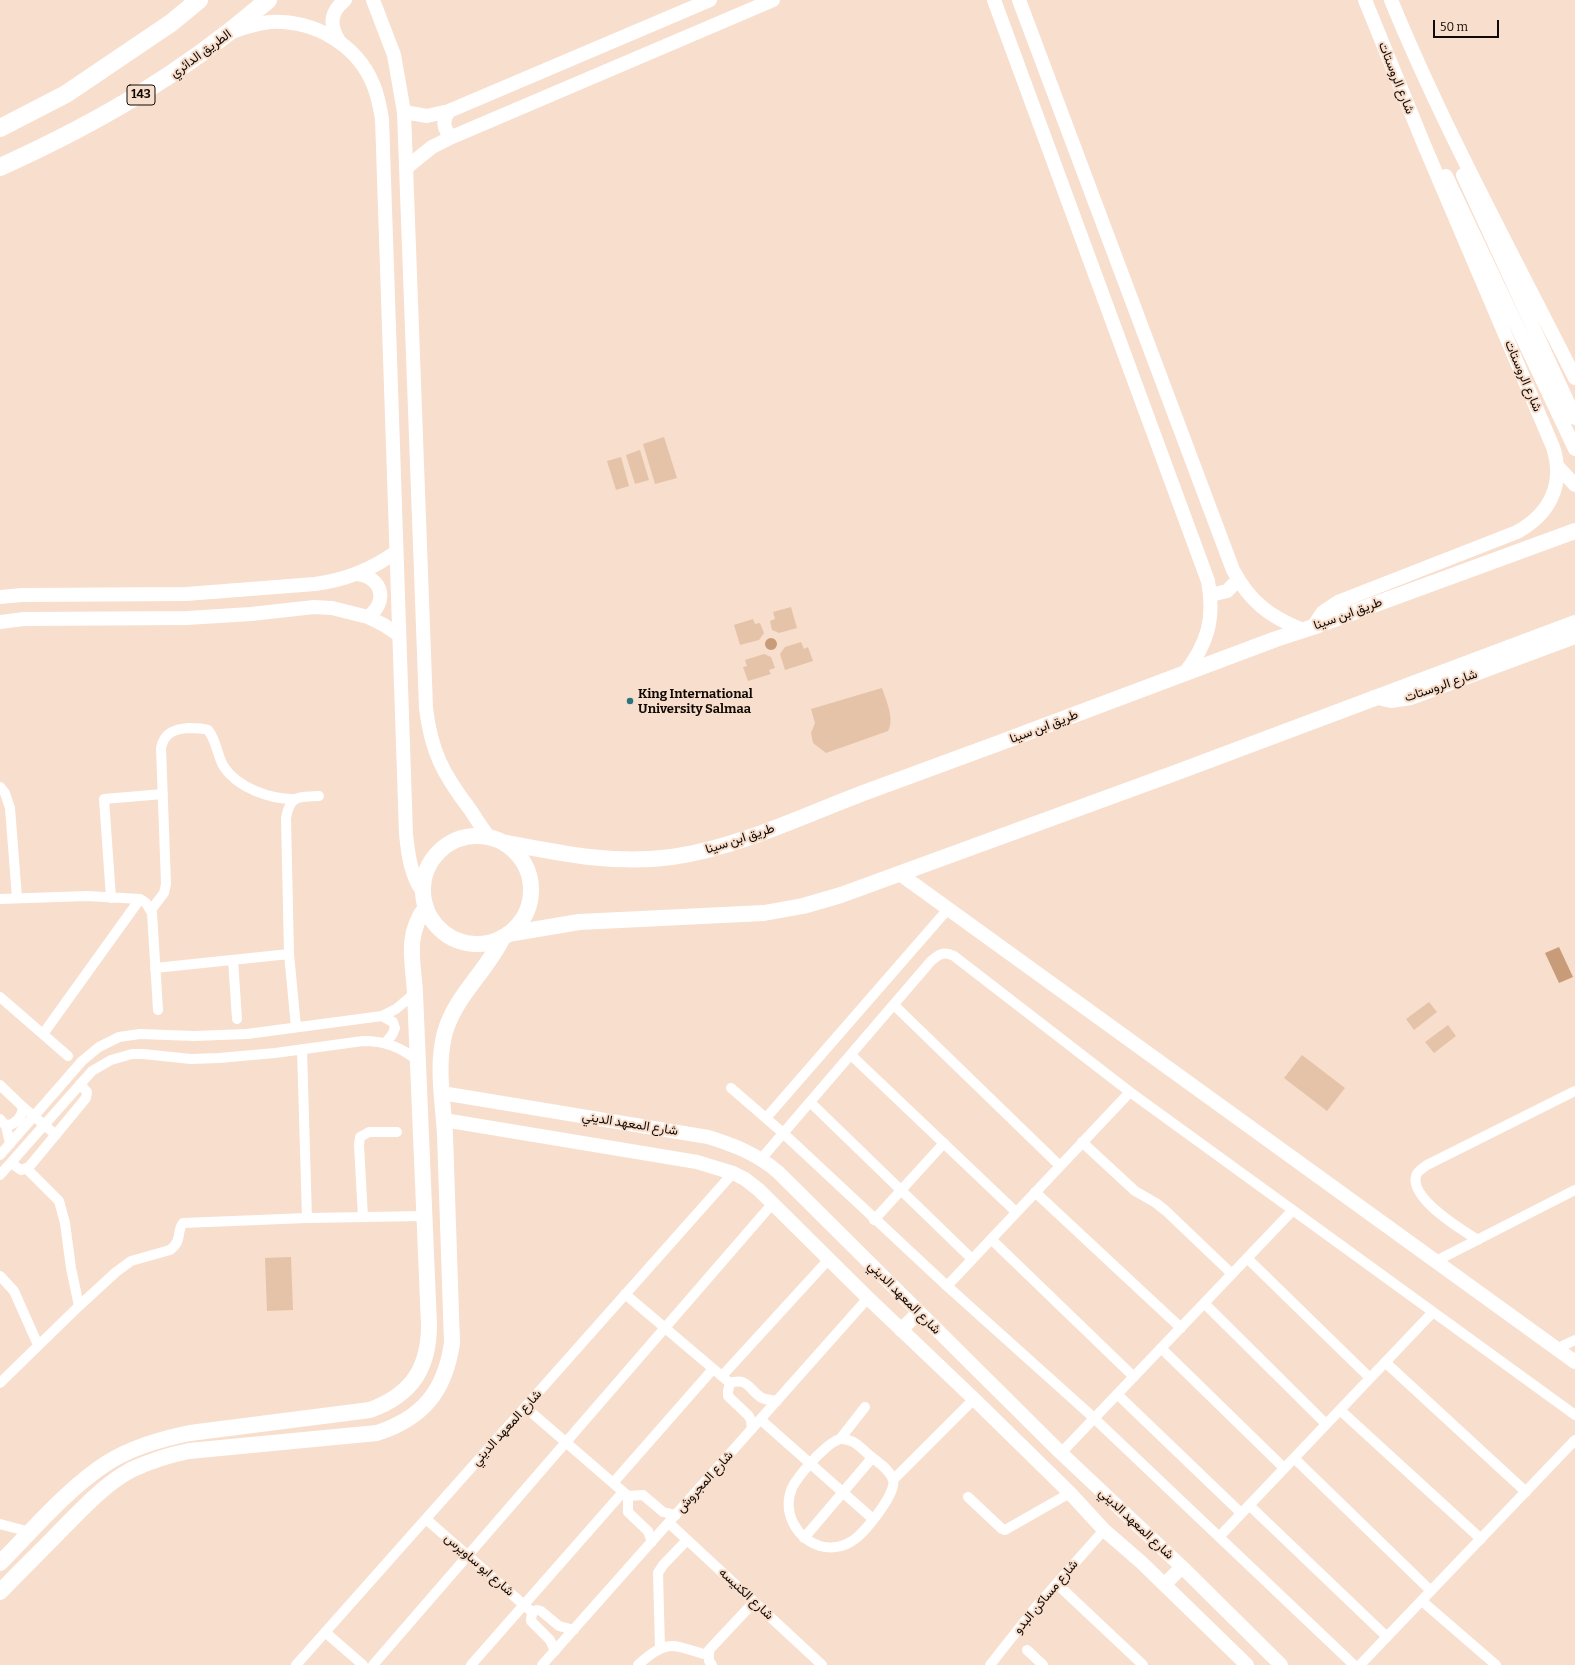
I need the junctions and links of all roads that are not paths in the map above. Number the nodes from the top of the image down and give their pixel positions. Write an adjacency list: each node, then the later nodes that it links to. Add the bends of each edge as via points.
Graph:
1 (199, 0): 15 (highway, via 171,23 66,94)
2 (268, 0): 11 (highway, الطريق الدائري / 143)
3 (345, 0): 12 (street, via 338,5 332,23)
4 (373, 0): 14 (street, via 394,55)
5 (710, 0): 13 (street)
6 (773, 0): 16 (street)
7 (994, 0): 30 (street, via 1201,559)
8 (1019, 0): 29 (street)
9 (1365, 0): 18 (street, شارع الروستات)
10 (1391, 0): 17 (street, شارع الروستات)
11 (232, 32): 12 (street, via 268,22 287,22 322,31); 19 (highway, الطريق الدائري / 143, via 178,71 122,106 64,138)
12 (339, 41): 27 (street, via 364,67 379,101 382,119)
13 (449, 111): 14 (street, via 427,116); 16 (street, via 444,125)
14 (404, 112): 20 (street)
15 (0, 128)
16 (452, 137): 20 (street, via 432,147)
17 (1455, 142): 21 (street, شارع الروستات); 22 (street, via 1469,190)
18 (1425, 147): 23 (street, via 1438,163 1455,193); 24 (street, شارع الروستات, via 1553,447)
19 (0, 167)
20 (406, 168): 44 (street, via 428,727 440,764 449,781)
21 (1575, 378)
22 (1575, 418)
23 (1575, 448)
24 (1558, 468): 25 (street); 35 (street, شارع الروستات, via 1556,485 1550,501 1537,520 1528,527 1338,602 1323,612)
25 (1575, 485)
26 (1575, 531): 35 (main road, طريق ابن سينا)
27 (396, 552): 28 (street); 36 (street)
28 (358, 574): 31 (street, via 315,584 186,594); 32 (street, via 372,579 380,592 378,606)
29 (1238, 580): 30 (street, via 1227,591); 35 (street, via 1246,592 1277,619)
30 (1211, 595): 38 (street, via 1209,629 1200,650)
31 (0, 597)
32 (368, 617): 33 (street, via 332,608 314,607 187,618 24,619); 36 (street)
33 (0, 622)
34 (1575, 623): 39 (main road)
35 (1308, 629): 38 (main road, طريق ابن سينا)
36 (399, 635): 50 (street, via 406,834 410,860)
37 (1575, 637): 39 (street, شارع الروستات, via 1411,698 1390,701)
38 (1184, 674): 44 (main road, طريق ابن سينا, via 747,838 698,852 650,859 611,860 581,857)
39 (1374, 697): 45 (main road)
40 (0, 787): 46 (street, via 10,808)
41 (163, 794): 43 (street, via 162,742 176,730 203,728 212,736 224,767 235,778 248,788 283,799); 47 (street, via 104,799); 52 (street, via 166,884 164,893)
42 (319, 796): 43 (street)
43 (293, 799): 54 (street, via 286,818)
44 (496, 840): 50 (main road, via 478,836 465,838 443,848 434,857 424,879); 53 (main road, via 515,852 524,864 530,879 528,910 520,923)
45 (900, 874): 51 (street); 53 (main road, via 816,903 778,912 579,922)
46 (17, 898): 47 (street); 48 (street)
47 (110, 898): 49 (street)
48 (0, 899)
49 (140, 899): 52 (street); 64 (street)
50 (425, 899): 53 (main road, via 432,919 452,937 477,944); 57 (main road, via 412,936)
51 (948, 909): 79 (street); 111 (street)
52 (151, 910): 56 (street)
53 (506, 936): 75 (main road, via 460,999 445,1032 440,1067)
54 (290, 954): 55 (street); 63 (street)
55 (233, 960): 56 (street); 62 (street)
56 (156, 968): 60 (street)
57 (415, 993): 61 (street, via 396,1009); 69 (main road)
58 (0, 997): 64 (street)
59 (894, 1005): 67 (street); 74 (street, via 931,961 943,953 948,953); 92 (street)
60 (158, 1010)
61 (382, 1016): 63 (street); 65 (street, via 392,1022 395,1028)
62 (237, 1019)
63 (296, 1027): 78 (street, via 220,1036 140,1034 118,1037 90,1053)
64 (43, 1034): 68 (street)
65 (385, 1042): 66 (street, via 363,1041); 69 (street, via 403,1050)
66 (302, 1049): 70 (street, via 247,1056 191,1059 132,1054 101,1065); 104 (street)
67 (851, 1055): 76 (street); 87 (street)
68 (68, 1056)
69 (418, 1061): 102 (main road)
70 (80, 1084): 82 (street); 85 (street, via 87,1092 87,1097)
71 (0, 1085): 77 (street)
72 (731, 1088): 79 (street)
73 (1575, 1091): 107 (street, via 1427,1165 1417,1174 1416,1180 1427,1203)
74 (1130, 1092): 86 (street); 100 (street)
75 (442, 1093): 80 (main road); 90 (street, شارع المعهد الديني, via 708,1137 743,1149)
76 (811, 1103): 84 (street); 96 (street)
77 (23, 1107): 78 (street); 81 (street, via 23,1112 15,1124)
78 (34, 1116): 82 (street); 88 (street)
79 (766, 1118): 84 (street)
80 (444, 1120): 94 (street, شارع المعهد الديني, via 697,1162); 177 (main road, via 452,1343 450,1361 444,1378 423,1408 394,1428 377,1433 189,1451 159,1458 130,1471 105,1488)
81 (3, 1123): 88 (street)
82 (44, 1125): 85 (street); 91 (street)
83 (397, 1132): 103 (street, via 369,1132 360,1137)
84 (783, 1133): 90 (street); 105 (street)
85 (56, 1135): 93 (street)
86 (1082, 1142): 92 (street); 112 (street, via 1135,1191 1166,1211)
87 (944, 1143): 96 (street); 101 (street)
88 (10, 1144): 89 (street)
89 (0, 1155)
90 (761, 1159): 120 (street, شارع المعهد الديني, via 778,1172)
91 (11, 1163): 93 (street, via 21,1170); 95 (street)
92 (1060, 1166): 98 (street)
93 (27, 1169): 118 (street, via 59,1201 66,1223 71,1268)
94 (733, 1173): 99 (street, شارع المعهد الديني, via 745,1179); 115 (street, شارع المعهد الديني)
95 (0, 1175)
96 (901, 1190): 105 (street); 110 (street)
97 (1575, 1190): 107 (street)
98 (1035, 1192): 101 (street); 122 (street)
99 (773, 1203): 108 (street, شارع المعهد الديني); 121 (street)
100 (1293, 1210): 109 (street); 119 (street)
101 (1016, 1212): 106 (street)
102 (424, 1216): 103 (street); 171 (main road, via 429,1341 420,1372 398,1396 370,1410 190,1433 147,1444 126,1452 89,1476)
103 (363, 1217): 104 (street)
104 (307, 1218): 118 (street, via 183,1223 178,1242 170,1250 131,1261)
105 (874, 1220): 114 (street)
106 (991, 1239): 110 (street); 132 (street)
107 (1478, 1240): 111 (street)
108 (829, 1258): 116 (street, شارع المعهد الديني); 131 (street)
109 (1247, 1258): 112 (street); 133 (street)
110 (972, 1259): 114 (street)
111 (1436, 1261): 127 (street)
112 (1232, 1274): 117 (street)
113 (0, 1276): 125 (street, via 14,1292)
114 (946, 1286): 143 (street)
115 (625, 1294): 121 (street); 139 (street, شارع المعهد الديني)
116 (868, 1298): 123 (street, شارع المعهد الديني); 138 (street, شارع المجروش)
117 (1204, 1303): 122 (street); 145 (street)
118 (79, 1306): 125 (street)
119 (1433, 1312): 128 (street); 142 (street)
120 (918, 1313): 123 (street); 150 (street, شارع المعهد الديني)
121 (665, 1328): 130 (street); 149 (street)
122 (1180, 1328): 126 (street)
123 (901, 1330): 137 (street, شارع المعهد الديني)
124 (1575, 1340): 127 (street)
125 (38, 1345): 135 (street)
126 (1161, 1348): 132 (street); 154 (street)
127 (1556, 1348): 129 (street)
128 (1385, 1362): 133 (street); 158 (street)
129 (1575, 1362)
130 (713, 1368): 131 (street); 157 (street)
131 (722, 1376): 134 (street)
132 (1134, 1377): 136 (street)
133 (1370, 1378): 141 (street)
134 (730, 1383): 138 (street, via 742,1382 763,1398); 146 (street, via 728,1396 748,1414)
135 (0, 1384)
136 (1117, 1394): 143 (street); 164 (street)
137 (974, 1399): 155 (street, شارع المعهد الديني); 156 (street)
138 (777, 1401): 144 (street, شارع المجروش)
139 (525, 1407): 149 (street); 166 (street, شارع المعهد الديني)
140 (865, 1407): 147 (street)
141 (1340, 1410): 145 (street); 174 (street)
142 (1575, 1416)
143 (1094, 1418): 150 (street); 172 (street)
144 (760, 1420): 146 (street, شارع المجروش); 153 (street)
145 (1326, 1424): 152 (street)
146 (752, 1429): 165 (street, شارع المجروش)
147 (840, 1439): 151 (street, via 851,1440); 153 (street, via 829,1444)
148 (1575, 1440): 158 (street)
149 (566, 1442): 157 (street); 178 (street)
150 (1061, 1453): 155 (street); 180 (street, شارع المعهد الديني)
151 (872, 1458): 156 (street); 159 (street)
152 (1294, 1458): 154 (street); 183 (street)
153 (810, 1464): 159 (street); 173 (street, via 792,1488 788,1505 790,1517)
154 (1284, 1468): 163 (street)
155 (1046, 1470): 160 (street, شارع المعهد الديني)
156 (893, 1480): 167 (street, via 892,1490)
157 (613, 1483): 161 (street)
158 (1526, 1492): 174 (street)
159 (843, 1493): 167 (street); 173 (street)
160 (1070, 1493): 162 (street, via 1005,1530); 170 (street, شارع المعهد الديني)
161 (625, 1494): 165 (street, via 643,1495 663,1512); 176 (street, via 628,1512 648,1531); 187 (street)
162 (968, 1497)
163 (1249, 1505): 164 (street); 190 (street)
164 (1241, 1513): 172 (street)
165 (676, 1514): 168 (street, شارع المجروش)
166 (426, 1519): 178 (street, شارع ابو ساويرس); 189 (street, شارع المعهد الديني)
167 (873, 1519): 173 (street, via 859,1536 842,1546 822,1546)
168 (669, 1523): 175 (street, شارع الكنيسه); 176 (street, شارع المجروش)
169 (0, 1524): 171 (street)
170 (1104, 1530): 181 (street, شارع مساكن البدو); 182 (street, شارع المعهد الديني)
171 (26, 1537): 177 (main road); 179 (main road)
172 (1219, 1537): 207 (street)
173 (804, 1538)
174 (1481, 1539): 183 (street)
175 (687, 1540): 186 (street, شارع الكنيسه); 191 (street, via 658,1573)
176 (652, 1542): 188 (street, شارع المجروش)
177 (36, 1556): 184 (main road)
178 (468, 1556): 187 (street, شارع ابو ساويرس); 197 (street)
179 (0, 1563)
180 (1182, 1567): 182 (street); 206 (street, شارع المعهد الديني)
181 (1056, 1584): 202 (street, شارع مساكن البدو); 204 (street)
182 (1165, 1584): 205 (street, شارع المعهد الديني)
183 (1431, 1591): 185 (street)
184 (0, 1592)
185 (1422, 1601): 190 (street); 209 (street)
186 (754, 1602): 194 (street, via 712,1646); 201 (street, شارع الكنيسه)
187 (528, 1608): 188 (street, شارع ابو ساويرس, via 541,1611 559,1626); 193 (street, شارع ابو ساويرس, via 531,1621 550,1640); 198 (street)
188 (574, 1630): 193 (street, شارع المجروش)
189 (325, 1632): 195 (street, شارع المعهد الديني); 196 (street)
190 (1387, 1637): 208 (street)
191 (660, 1648): 194 (street, via 678,1647); 200 (street)
192 (1027, 1650): 203 (street)
193 (555, 1651): 199 (street, شارع المجروش)
194 (711, 1663)
195 (296, 1665)
196 (362, 1665)
197 (373, 1665)
198 (471, 1665)
199 (542, 1665)
200 (638, 1665)
201 (822, 1665)
202 (990, 1665)
203 (1043, 1665)
204 (1143, 1665)
205 (1247, 1665)
206 (1281, 1665)
207 (1354, 1665)
208 (1360, 1665)
209 (1496, 1665)

